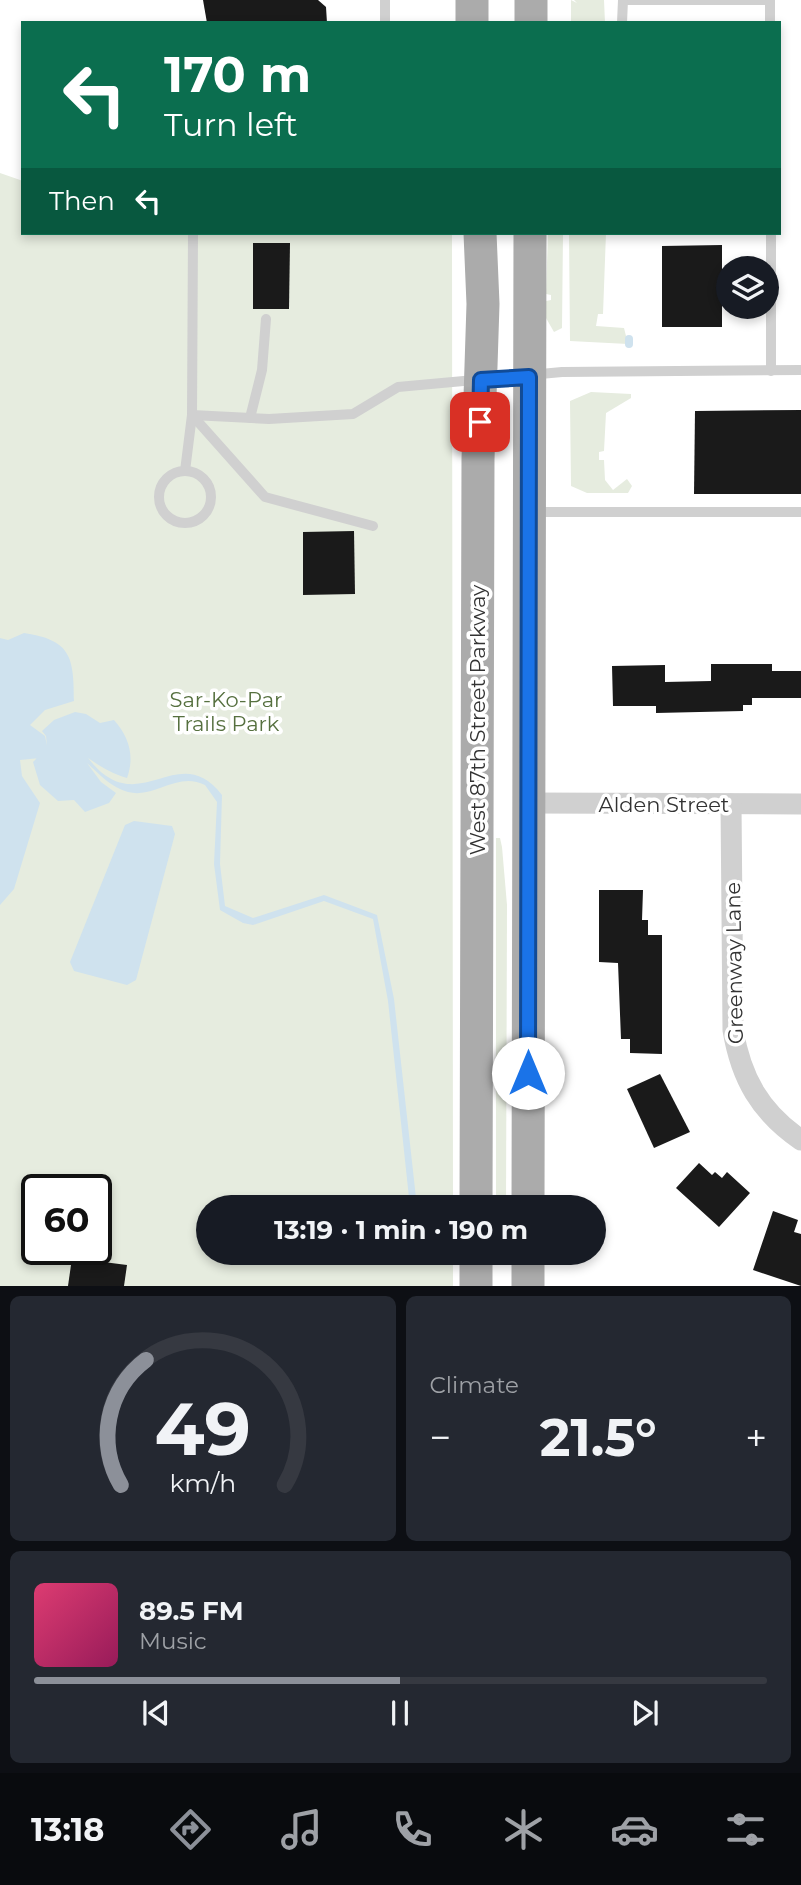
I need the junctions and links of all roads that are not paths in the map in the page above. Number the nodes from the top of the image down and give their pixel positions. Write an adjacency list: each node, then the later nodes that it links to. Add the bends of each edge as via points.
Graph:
1 (385, 0): 5 (lane)
2 (472, 0): 6 (main road)
3 (531, 0): 7 (main road)
4 (623, 0): 8 (lane); 9 (lane, via 770,0)
5 (385, 21)
6 (472, 21)
7 (531, 21)
8 (622, 21)
9 (770, 21)
10 (193, 235): 19 (lane)
11 (480, 235): 18 (main road, West 87th Street Parkway)
12 (530, 235): 17 (main road)
13 (771, 235): 16 (lane)
14 (266, 319): 20 (lane, via 262,370)
15 (801, 370): 16 (lane)
16 (771, 371): 17 (lane, via 562,372)
17 (529, 377): 18 (lane); 22 (main road)
18 (481, 380): 20 (lane, via 398,387 353,414); 29 (main road, West 87th Street Parkway)
19 (192, 415): 20 (lane); 21 (lane); 24 (lane, via 265,497)
20 (250, 418)
21 (185, 471): 21 (lane, via 169,476 159,491 166,515 181,523 204,515 211,500 207,483)
22 (529, 512): 23 (lane); 25 (main road)
23 (801, 512)
24 (373, 526)
25 (528, 803): 26 (street, Alden Street); 30 (main road)
26 (731, 804): 27 (street, Alden Street); 28 (street, Greenway Lane, via 733,1030 738,1060 754,1096 779,1125)
27 (801, 804)
28 (801, 1140)
29 (476, 1195)
30 (528, 1195)
31 (476, 1265): 33 (main road)
32 (528, 1265): 34 (main road)
33 (476, 1286)
34 (528, 1286)

